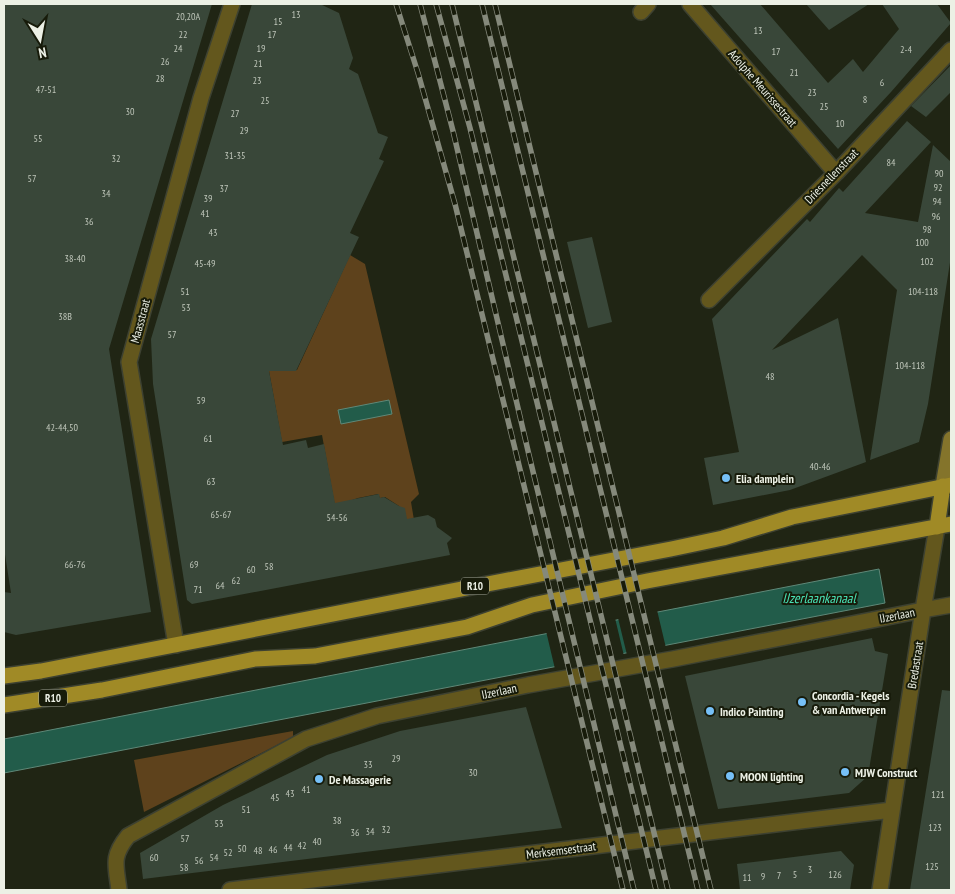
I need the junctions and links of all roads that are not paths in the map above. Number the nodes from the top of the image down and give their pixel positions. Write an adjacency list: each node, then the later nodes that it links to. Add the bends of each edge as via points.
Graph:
1 (232, 4): 11 (street, Maasstraat, via 202,98 128,362)
2 (690, 4): 4 (street, Adolphe Meurissestraat)
3 (951, 50): 4 (street, Driesnellenstraat)
4 (836, 173): 5 (street, Driesnellenstraat)
5 (709, 300)
6 (951, 439): 7 (street, Bredastraat)
7 (947, 486): 8 (main road, Bredastraat); 11 (main road, R10, via 792,517 697,544)
8 (944, 526): 10 (street, Bredastraat); 13 (main road, R10, via 647,581 532,605 467,627 315,656 256,659 102,690)
9 (951, 606): 10 (street, IJzerlaan)
10 (923, 610): 14 (street, Bredastraat); 15 (street, IJzerlaan, via 414,708 377,716 306,739 128,836 116,855)
11 (176, 645): 12 (main road, R10)
12 (4, 676)
13 (4, 705)
14 (892, 810): 16 (street, Merksemsestraat); 17 (street, Bredastraat)
15 (119, 890)
16 (230, 890)
17 (880, 890)

